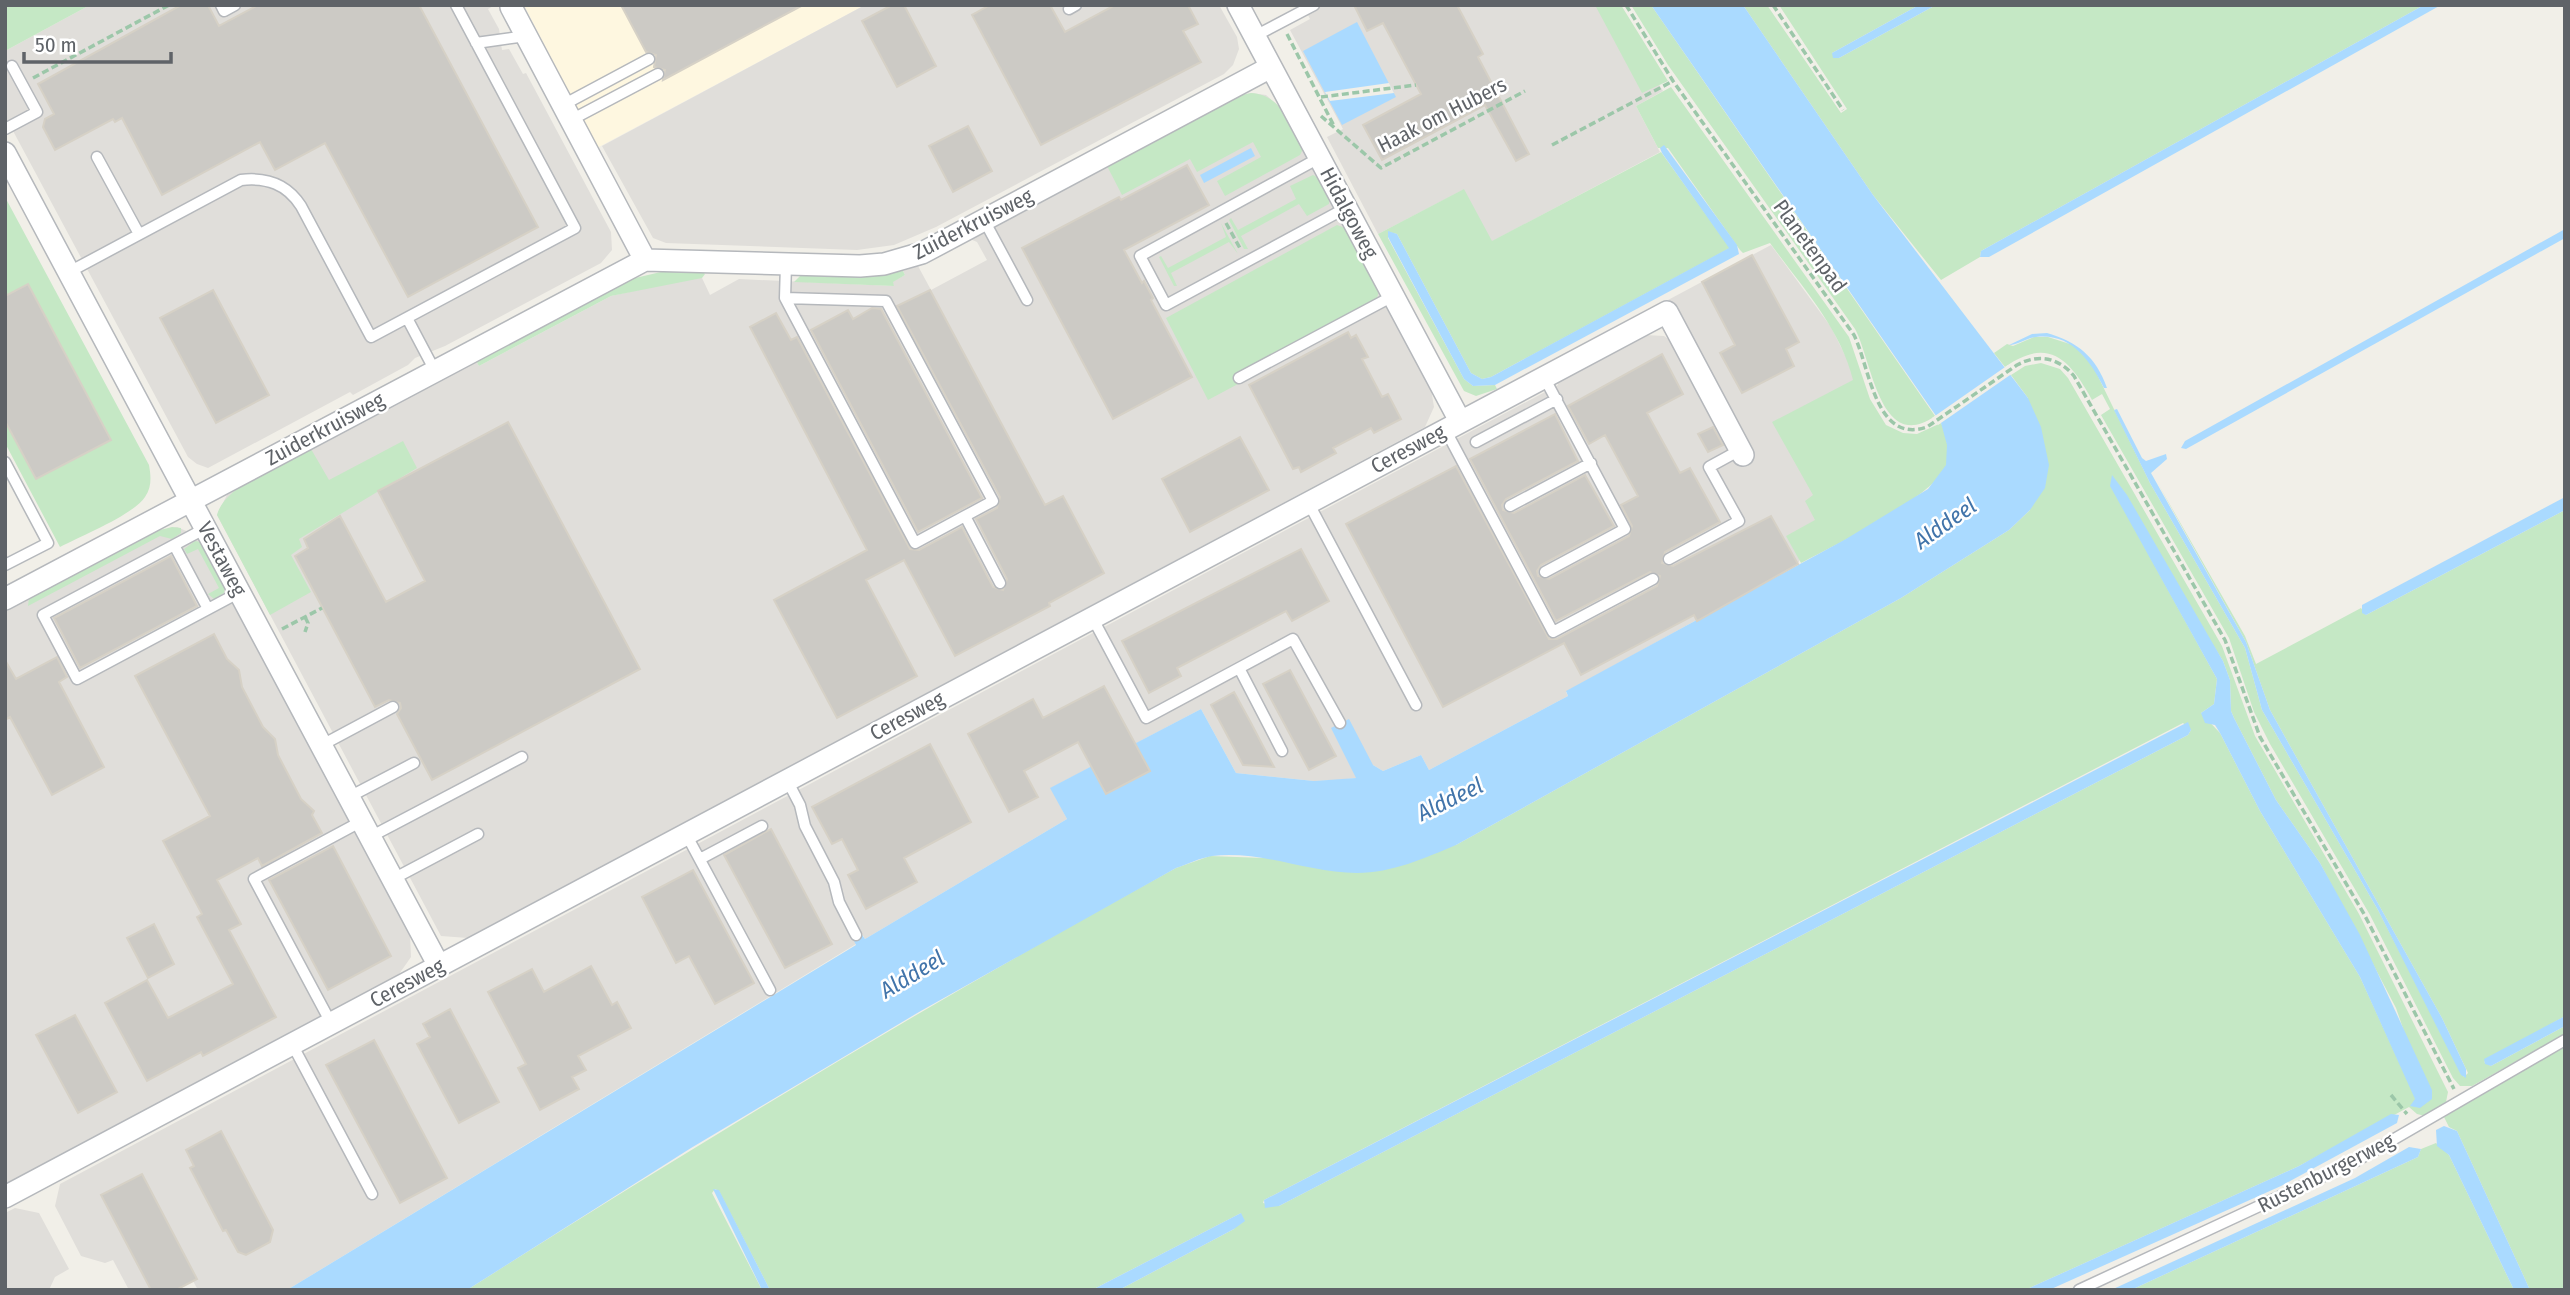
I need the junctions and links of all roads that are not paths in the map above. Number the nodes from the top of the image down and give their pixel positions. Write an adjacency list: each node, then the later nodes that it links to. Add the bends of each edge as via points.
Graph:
1 (221, 5): 2 (lane, via 224,11)
2 (235, 5)
3 (456, 5): 11 (lane)
4 (1238, 5): 10 (street, Hidalgoweg)
5 (1288, 5): 8 (lane)
6 (1314, 5): 8 (lane)
7 (513, 6): 9 (street)
8 (1293, 16): 10 (lane)
9 (526, 36): 11 (lane); 16 (street)
10 (1255, 36): 14 (street, Hidalgoweg)
11 (476, 43): 30 (lane, via 575,229)
12 (649, 59): 16 (lane)
13 (12, 65): 17 (lane, via 37,112)
14 (1271, 67): 20 (street, Hidalgoweg); 22 (street, Zuiderkruisweg)
15 (657, 74): 16 (lane)
16 (567, 113): 24 (street)
17 (5, 129)
18 (5, 153): 26 (street, Vestaweg)
19 (97, 157): 23 (lane)
20 (1319, 158): 21 (street, Hidalgoweg); 21 (lane, via 1140,256 1166,305)
21 (1346, 208): 27 (street, Hidalgoweg)
22 (984, 220): 25 (street, Zuiderkruisweg, via 903,260 860,266); 29 (lane)
23 (139, 234): 26 (lane); 30 (lane, via 242,180 266,180 287,190 301,206 371,337)
24 (645, 260): 25 (street, Zuiderkruisweg); 31 (street, Zuiderkruisweg)
25 (786, 264): 28 (lane)
26 (69, 272): 40 (street, Vestaweg)
27 (1393, 296): 33 (lane); 35 (street, Hidalgoweg)
28 (785, 298): 43 (lane, via 915,543); 43 (lane, via 886,301 993,502)
29 (1027, 300)
30 (407, 318): 31 (lane)
31 (435, 371): 40 (street, Zuiderkruisweg)
32 (1544, 377): 34 (lane); 35 (street, Ceresweg); 37 (street, Ceresweg, via 1667,312)
33 (1240, 378)
34 (1556, 399): 36 (lane); 39 (lane)
35 (1453, 425): 41 (street, Ceresweg); 49 (lane, via 1553,632)
36 (1476, 442)
37 (1741, 453): 46 (lane, via 1709,467 1739,521)
38 (5, 462): 47 (lane, via 48,543)
39 (1591, 463): 42 (lane); 48 (lane, via 1625,529)
40 (191, 500): 44 (street, Vestaweg); 52 (street, Zuiderkruisweg)
41 (1308, 502): 54 (street, Ceresweg); 56 (lane)
42 (1510, 506)
43 (965, 516): 50 (lane)
44 (206, 528): 45 (lane); 51 (street, Vestaweg)
45 (174, 545): 53 (lane); 53 (lane, via 43,615 77,679)
46 (1669, 559)
47 (5, 565)
48 (1545, 572)
49 (1653, 579)
50 (1000, 583)
51 (240, 592): 53 (lane); 59 (street, Vestaweg)
52 (5, 598)
53 (208, 609)
54 (1092, 617): 55 (lane, via 1146,718); 63 (street, Ceresweg)
55 (1239, 668): 58 (lane, via 1293,639); 60 (lane)
56 (1416, 705)
57 (393, 708): 59 (lane)
58 (1340, 723)
59 (322, 746): 64 (street, Vestaweg)
60 (1282, 751)
61 (522, 757): 66 (lane)
62 (414, 763): 64 (lane)
63 (787, 780): 68 (street, Ceresweg); 71 (lane)
64 (349, 797): 66 (street, Vestaweg)
65 (762, 826): 69 (lane)
66 (366, 829): 70 (street, Vestaweg); 74 (lane, via 254,879)
67 (478, 834): 70 (lane)
68 (686, 834): 69 (lane); 72 (street, Ceresweg)
69 (700, 859): 73 (lane)
70 (393, 879): 72 (street, Vestaweg)
71 (856, 934)
72 (439, 966): 74 (street, Ceresweg)
73 (769, 990)
74 (331, 1023): 76 (street, Ceresweg)
75 (2565, 1040): 79 (lane, Rustenburgerweg, via 2301,1188)
76 (292, 1044): 77 (lane); 78 (street, Ceresweg)
77 (372, 1194)
78 (5, 1197)
79 (2079, 1290)

